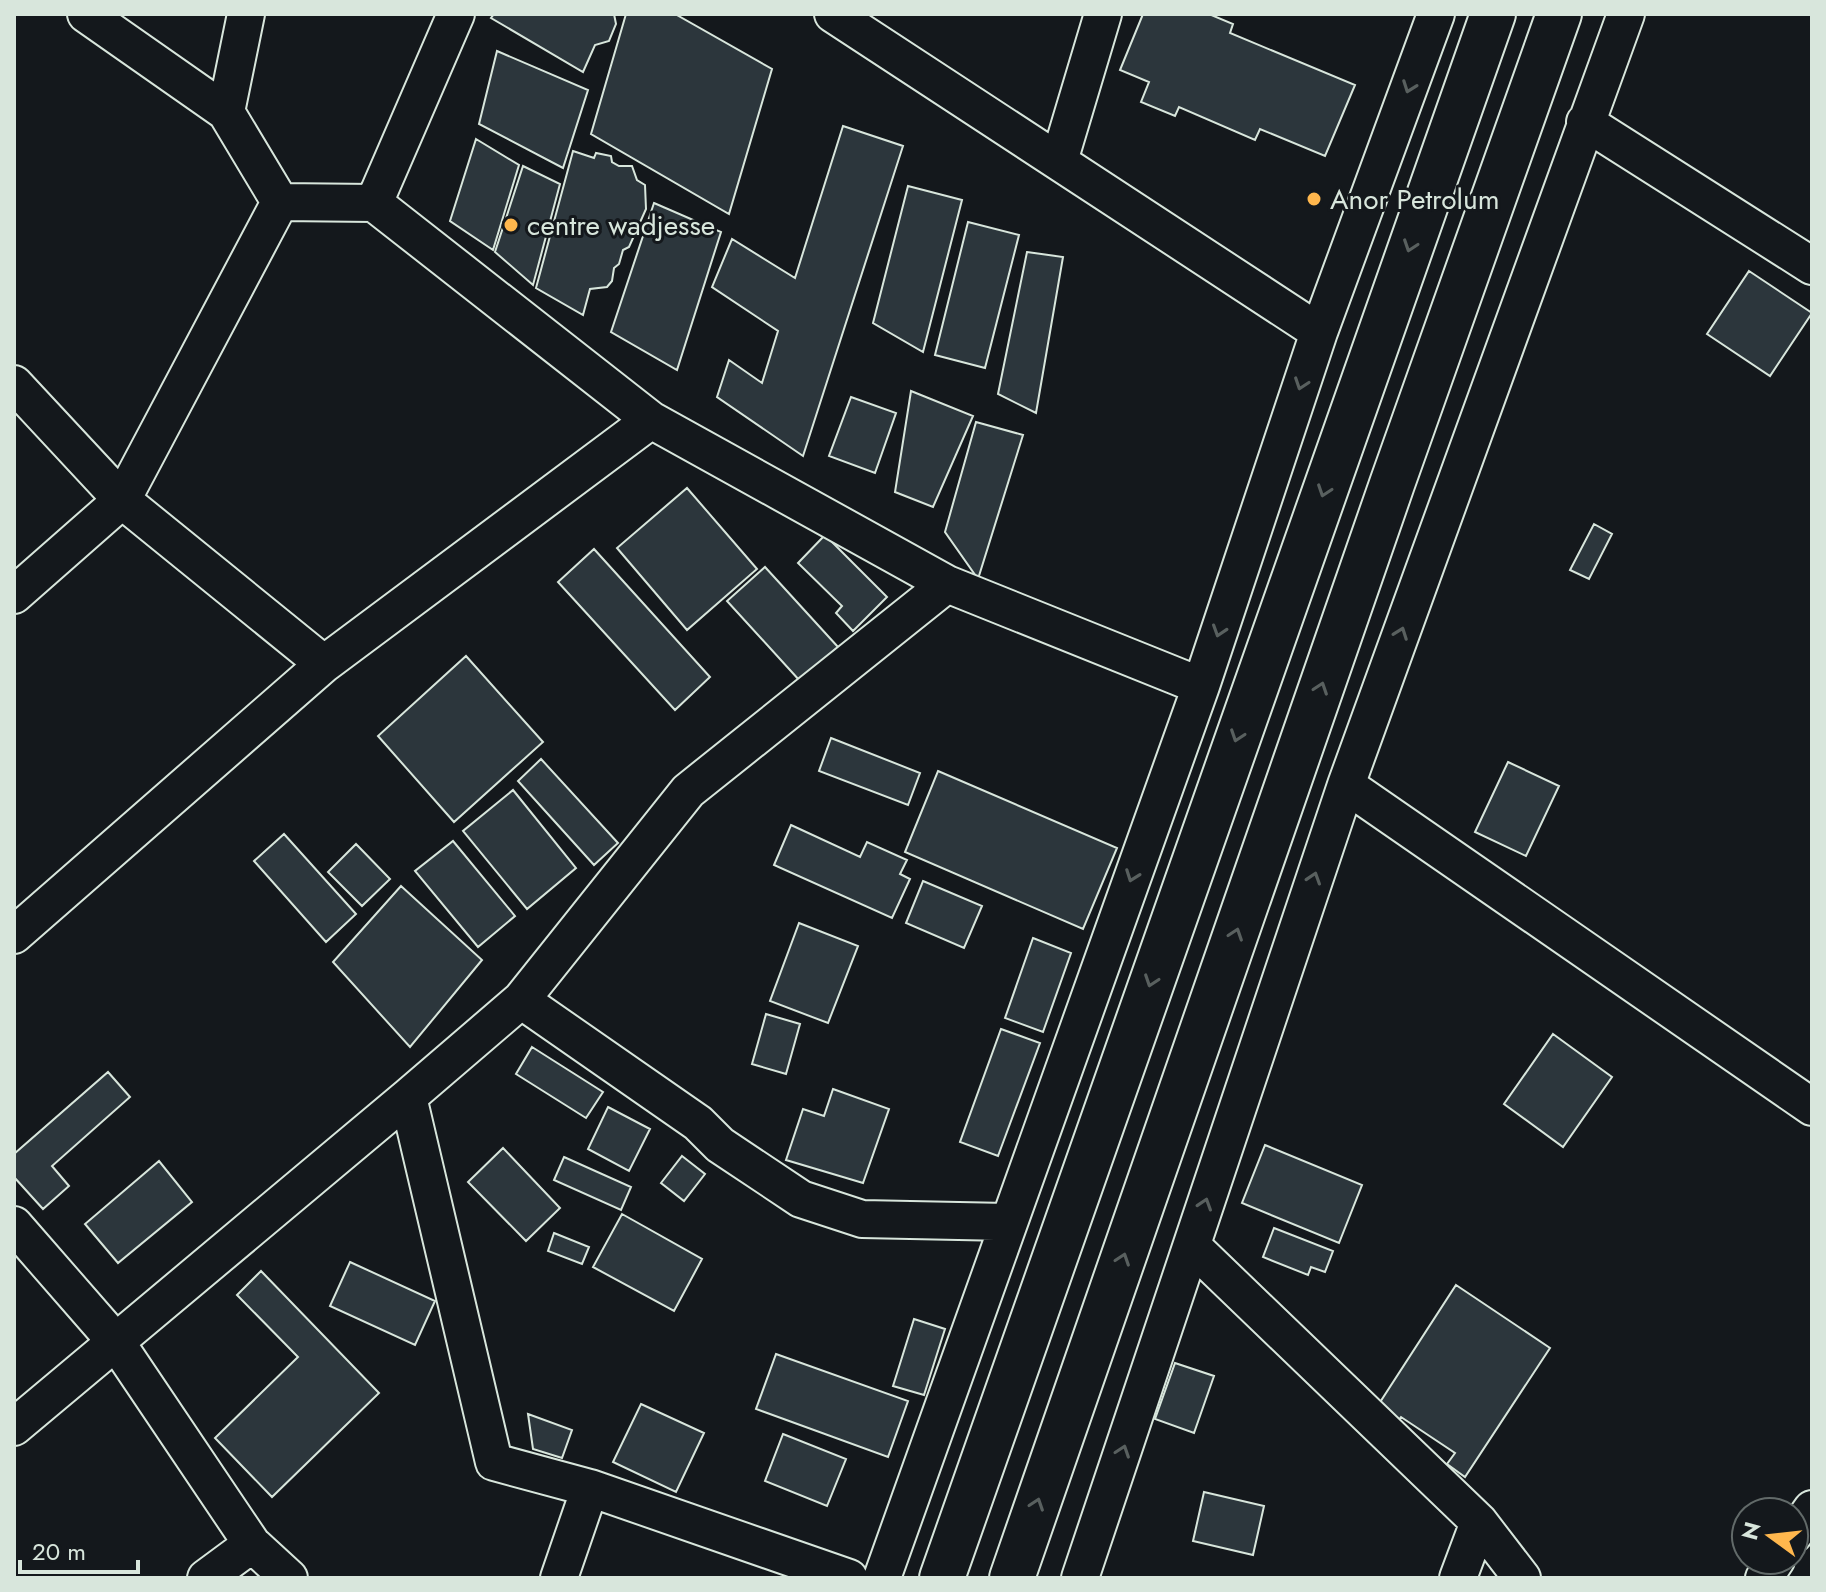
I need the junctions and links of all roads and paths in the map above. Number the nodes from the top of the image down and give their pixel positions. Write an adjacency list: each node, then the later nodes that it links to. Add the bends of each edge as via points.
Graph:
1 (86, 14): 10 (street)
2 (246, 14): 10 (street)
3 (456, 14): 14 (street)
4 (833, 14): 12 (street)
5 (1103, 14): 12 (street)
6 (1436, 14): 16 (street, one-way to 16)
7 (1493, 14): 42 (highway, one-way to 42)
8 (1559, 14): 43 (highway, one-way to 8)
9 (1626, 14): 11 (street)
10 (226, 112): 13 (street)
11 (1585, 122): 15 (street); 24 (street, one-way to 11)
12 (1059, 161): 16 (street)
13 (280, 202): 14 (street); 19 (street)
14 (374, 203): 18 (street)
15 (1812, 266)
16 (1319, 332): 23 (street, one-way to 23)
17 (14, 384): 19 (street)
18 (651, 420): 20 (street); 22 (street)
19 (122, 500): 21 (street); 22 (street)
20 (947, 584): 23 (street); 26 (street, via 688,791)
21 (14, 595)
22 (324, 664): 25 (street)
23 (1201, 686): 29 (street, one-way to 29)
24 (1346, 785): 28 (street); 31 (street, one-way to 24)
25 (14, 935)
26 (521, 1000): 27 (street); 29 (street, via 801,1199 862,1219)
27 (408, 1097): 32 (street); 34 (street, via 494,1462)
28 (1812, 1107)
29 (1007, 1222): 41 (street)
30 (14, 1225): 32 (street)
31 (1192, 1246): 35 (street); 44 (street, one-way to 31)
32 (116, 1342): 33 (street); 36 (street)
33 (14, 1427)
34 (590, 1488): 39 (street); 40 (street)
35 (1479, 1522): 45 (street); 46 (street)
36 (252, 1544): 37 (street); 38 (street)
37 (206, 1578)
38 (289, 1578)
39 (559, 1578)
40 (849, 1578)
41 (882, 1578)
42 (942, 1578)
43 (1012, 1578)
44 (1080, 1578)
45 (1458, 1578)
46 (1522, 1578)

